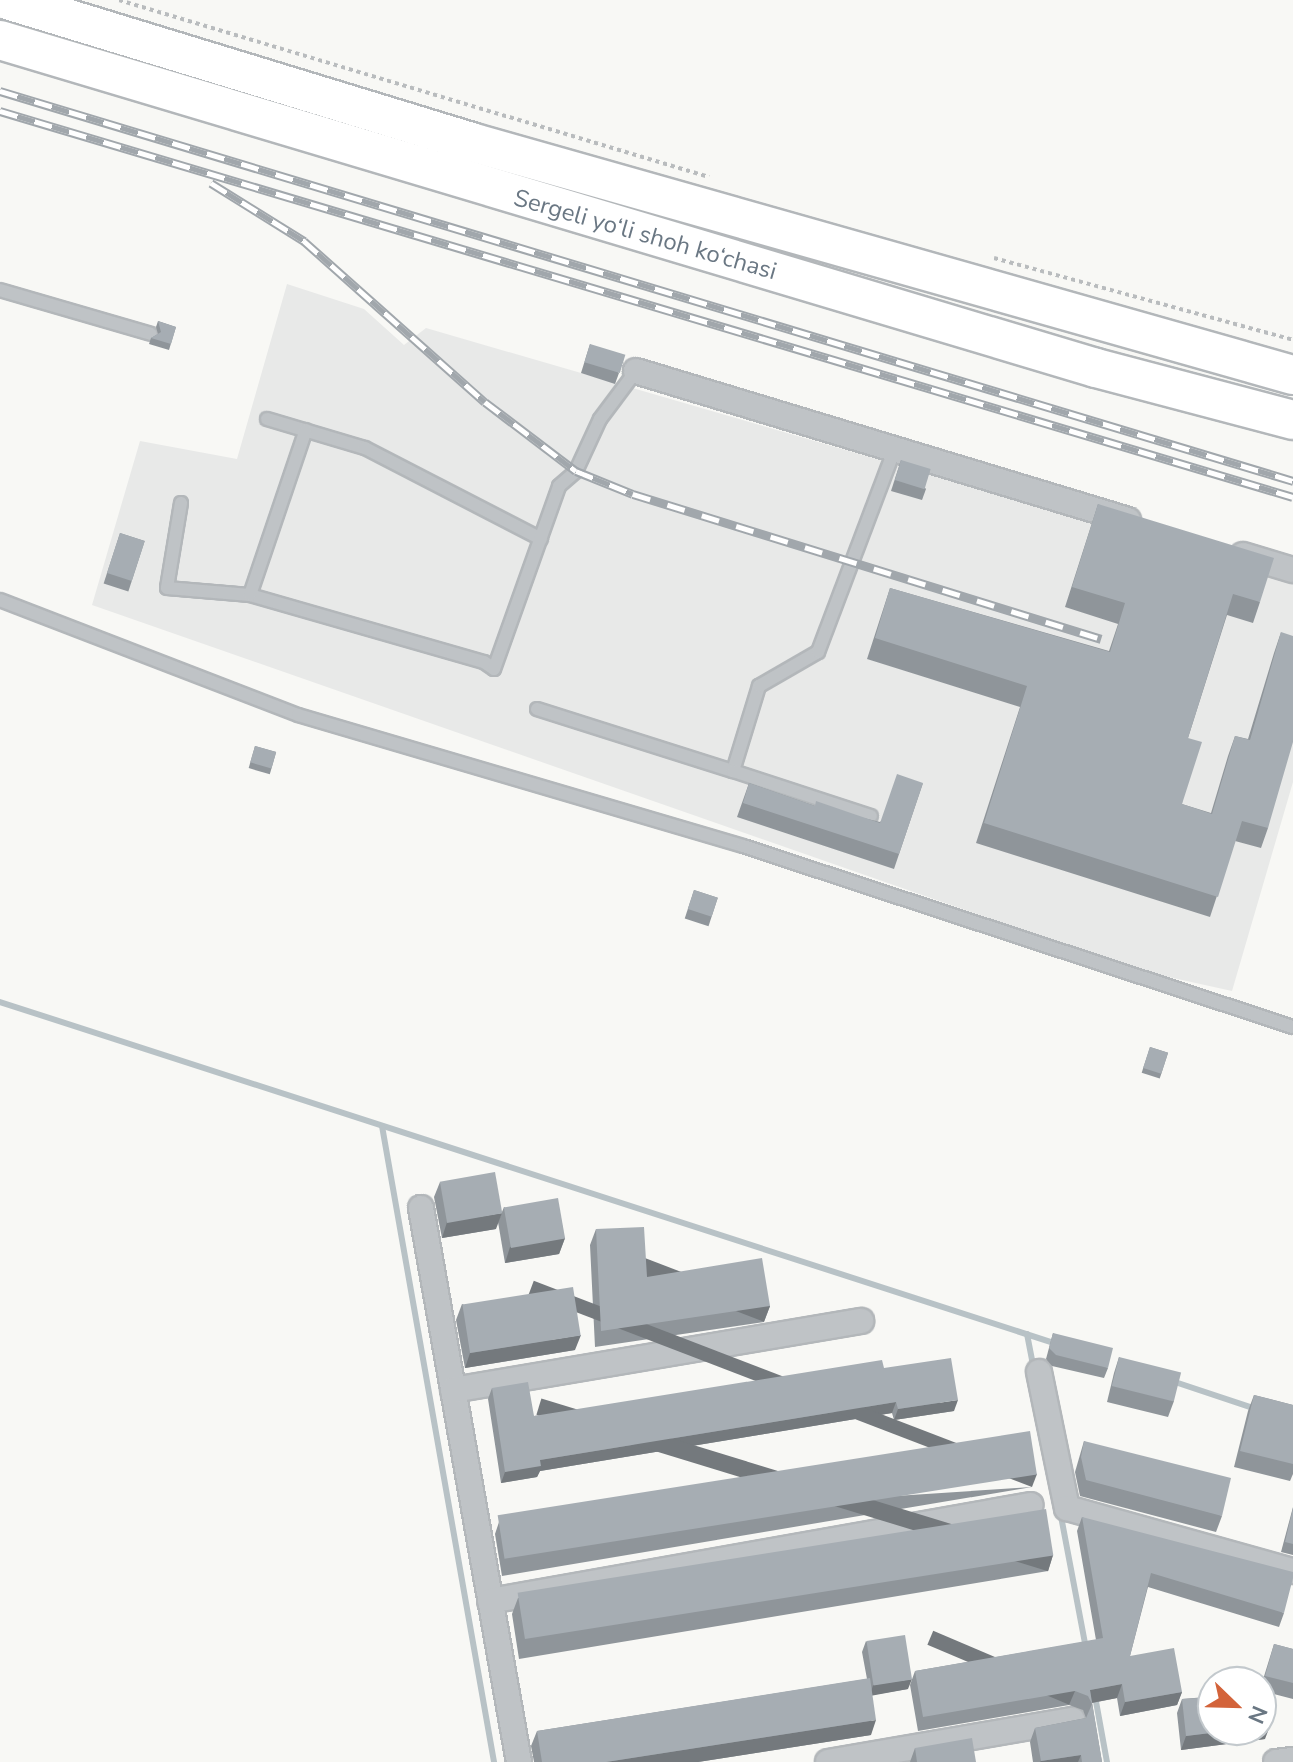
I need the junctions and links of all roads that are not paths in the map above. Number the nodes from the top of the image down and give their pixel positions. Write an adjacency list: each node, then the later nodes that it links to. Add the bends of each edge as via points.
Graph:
1 (7, 0): 6 (main road, Sergeli yo‘li shoh ko‘chasi, via 517,155)
2 (0, 40): 8 (main road, Sergeli yo‘li shoh ko‘chasi, via 1050,355)
3 (0, 290): 4 (lane)
4 (151, 334)
5 (636, 371): 10 (street); 13 (lane, via 600,419 576,471 559,486)
6 (1293, 375)
7 (267, 419): 9 (lane)
8 (1293, 420)
9 (306, 430): 13 (lane, via 365,448); 16 (lane)
10 (894, 451): 12 (street); 19 (lane, via 818,652 759,686)
11 (181, 503): 16 (lane, via 167,588)
12 (1157, 529)
13 (541, 539): 16 (lane, via 494,669)
14 (1217, 548): 15 (street)
15 (1293, 570)
16 (250, 595)
17 (0, 600): 21 (lane, via 298,715 743,846)
18 (537, 709): 19 (lane)
19 (733, 771): 20 (lane)
20 (871, 816)
21 (1293, 1027)
22 (421, 1208): 25 (street)
23 (861, 1321): 25 (street)
24 (1039, 1372): 27 (street, via 1067,1508)
25 (453, 1390): 28 (street)
26 (1031, 1505): 28 (street)
27 (1293, 1571)
28 (490, 1601): 31 (street)
29 (1072, 1720): 32 (street)
30 (1293, 1760): 33 (street)
31 (519, 1762)
32 (828, 1762)
33 (1276, 1762)

